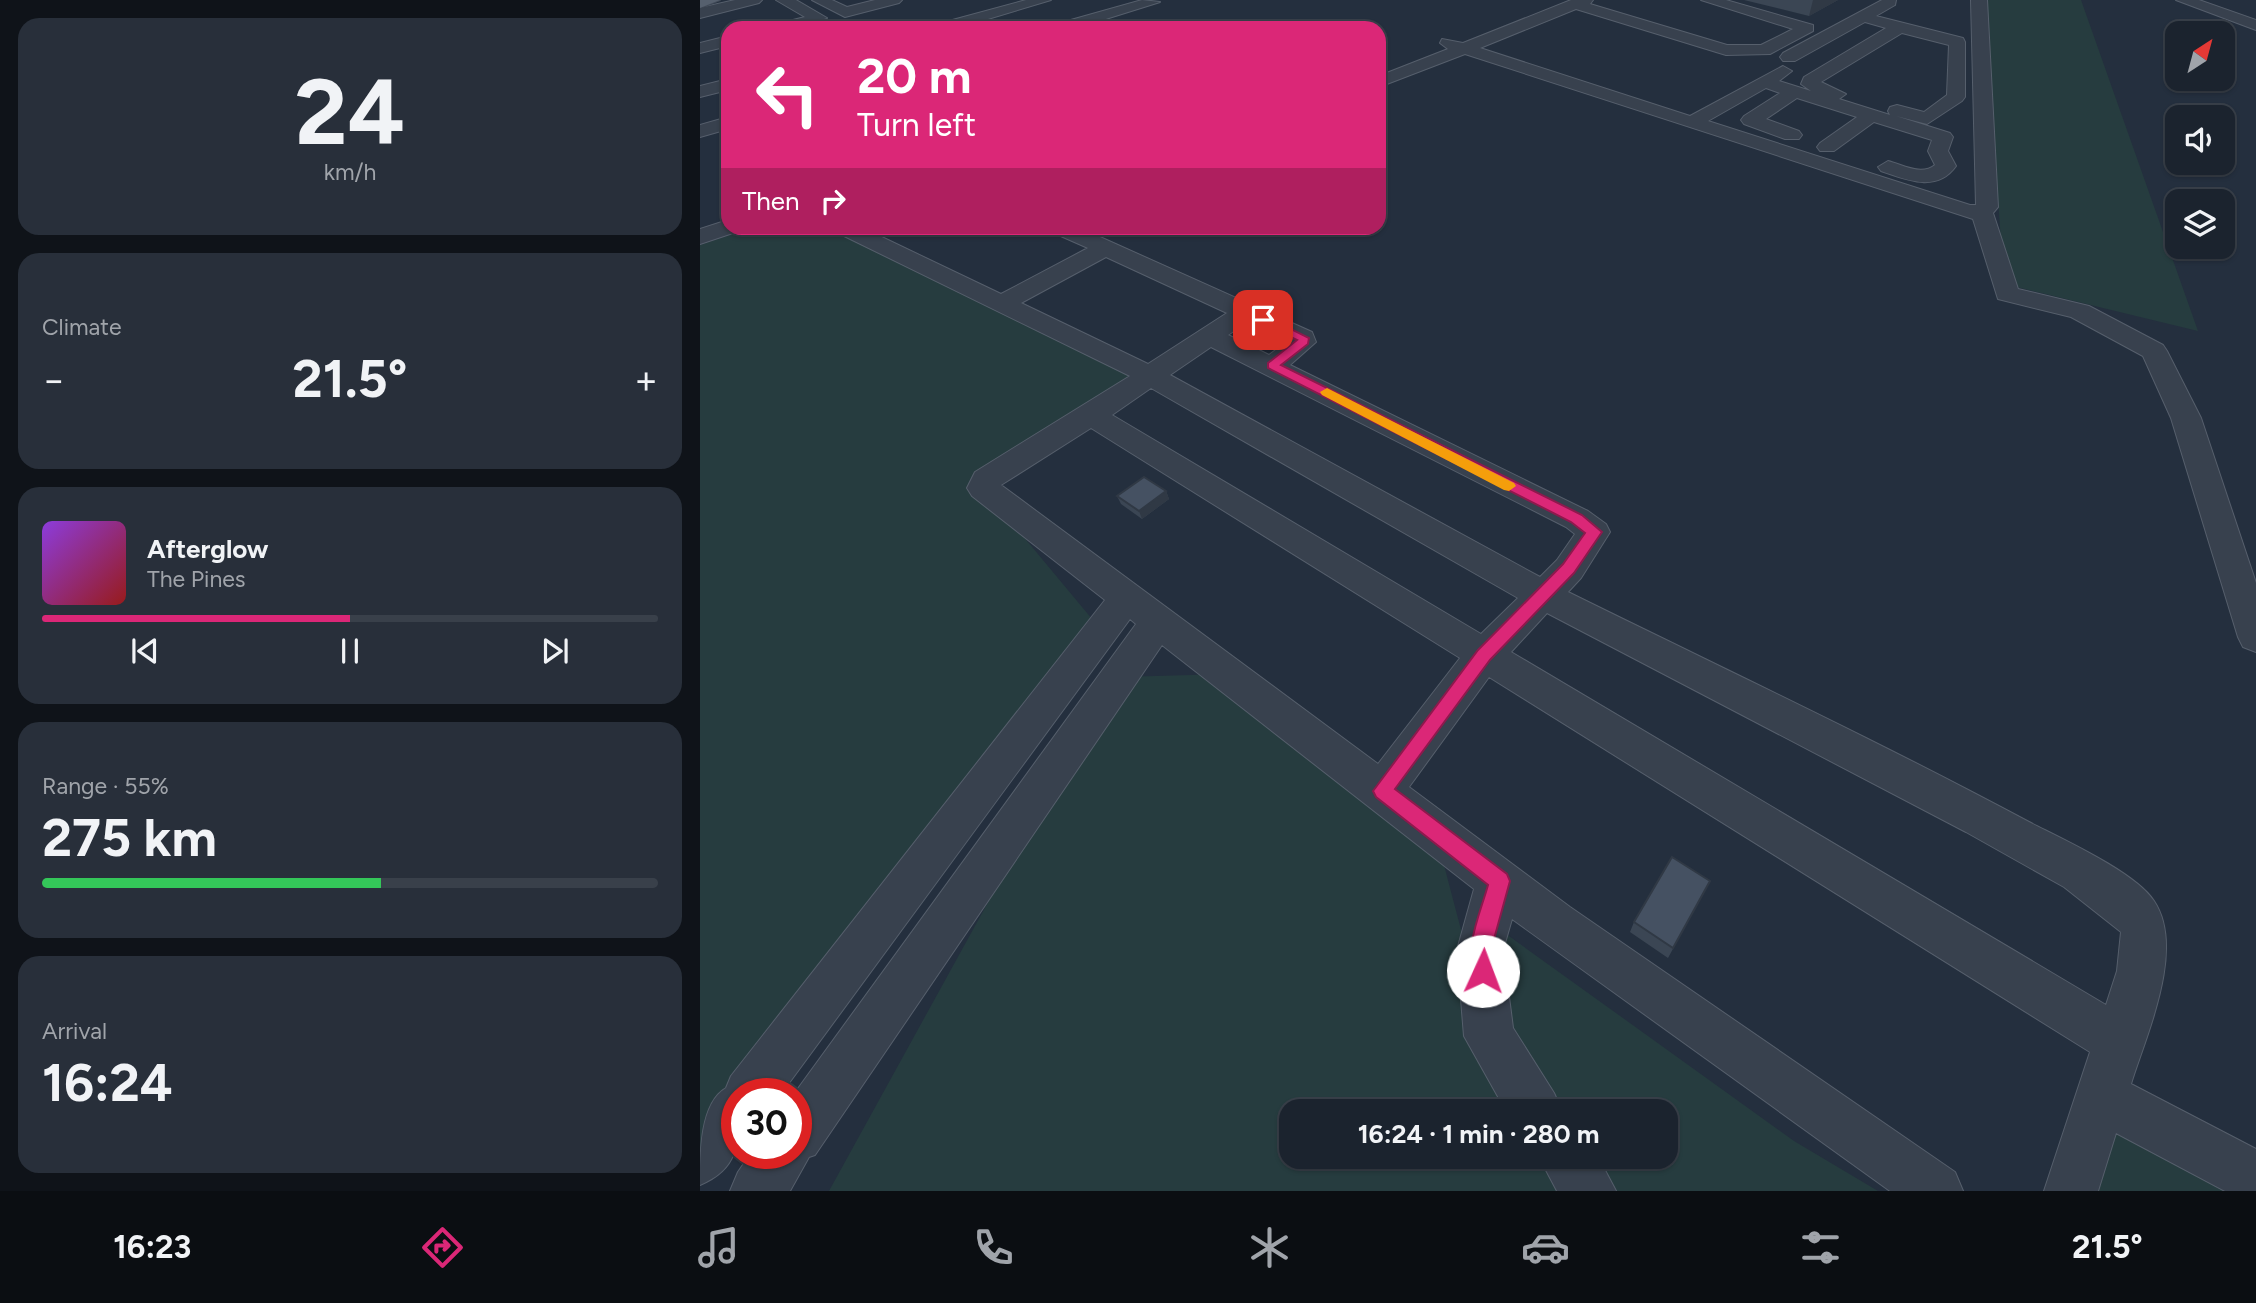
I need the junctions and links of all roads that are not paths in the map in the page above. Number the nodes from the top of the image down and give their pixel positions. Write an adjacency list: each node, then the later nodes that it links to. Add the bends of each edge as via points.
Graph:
1 (712, 0): 18 (main road)
2 (754, 0): 20 (street)
3 (784, 0): 23 (street)
4 (820, 0): 22 (street)
5 (894, 0): 22 (street)
6 (1043, 0): 27 (street)
7 (1556, 0): 32 (street)
8 (1627, 0): 19 (street)
9 (1709, 0): 19 (street, via 1807,28 1764,50 1726,50)
10 (1733, 0): 11 (street, via 1817,20)
11 (1861, 0)
12 (1893, 0): 24 (street); 41 (street)
13 (1979, 0): 45 (street)
14 (2184, 0): 29 (street)
15 (2206, 0): 21 (street)
16 (1152, 2): 28 (street)
17 (1580, 2): 19 (street); 32 (street)
18 (700, 3)
19 (1601, 11)
20 (700, 13)
21 (2251, 14)
22 (842, 16): 23 (street); 26 (street)
23 (820, 18): 25 (street)
24 (1872, 20): 30 (street); 36 (street)
25 (808, 21)
26 (848, 21)
27 (966, 21)
28 (1084, 21)
29 (2256, 25)
30 (1900, 26): 30 (street, via 1957,42 1956,97 1932,116 1918,117 1810,84)
31 (721, 43): 33 (street)
32 (1460, 43): 34 (street); 35 (street); 41 (street)
33 (700, 48)
34 (1386, 69)
35 (1386, 79)
36 (1764, 82): 38 (street); 41 (street)
37 (721, 86): 39 (street)
38 (1795, 91): 40 (street); 44 (street, via 1751,121)
39 (700, 92)
40 (1873, 114): 44 (street); 44 (street, via 1942,137 1938,151 1946,162 1944,169 1922,177)
41 (1688, 118): 45 (street, via 1968,212)
42 (721, 125): 43 (street)
43 (700, 131)
44 (1827, 147)
45 (1985, 209): 59 (street, via 2007,294 2080,311 2154,351 2186,418)
46 (721, 230): 49 (street)
47 (860, 235): 51 (street)
48 (1076, 235): 50 (street)
49 (700, 237)
50 (1104, 249): 51 (street); 52 (street)
51 (1000, 304): 55 (street)
52 (1245, 312): 53 (street); 54 (street, via 1303,338)
53 (1209, 336): 54 (street); 55 (street)
54 (1272, 366): 57 (street, via 1588,525 1594,532 1592,539)
55 (1151, 376): 56 (street); 57 (street)
56 (1091, 415): 58 (street, via 986,480 983,488); 60 (street)
57 (1543, 595): 60 (street); 63 (street, via 1981,818 2080,872 2125,904 2138,917 2145,948)
58 (1142, 610): 61 (street); 64 (street); 67 (street)
59 (2256, 637)
60 (1484, 655): 61 (street); 63 (street)
61 (1382, 791): 62 (street)
62 (1499, 881): 66 (street, via 1480,950 1489,1036); 75 (street)
63 (2119, 1041): 65 (street)
64 (762, 1078)
65 (2101, 1097): 72 (street); 76 (street)
66 (1528, 1099)
67 (812, 1112)
68 (721, 1130): 69 (street)
69 (700, 1158)
70 (773, 1169): 73 (street)
71 (1574, 1169): 74 (street)
72 (2256, 1178)
73 (757, 1191)
74 (1589, 1191)
75 (1936, 1191)
76 (2071, 1191)

